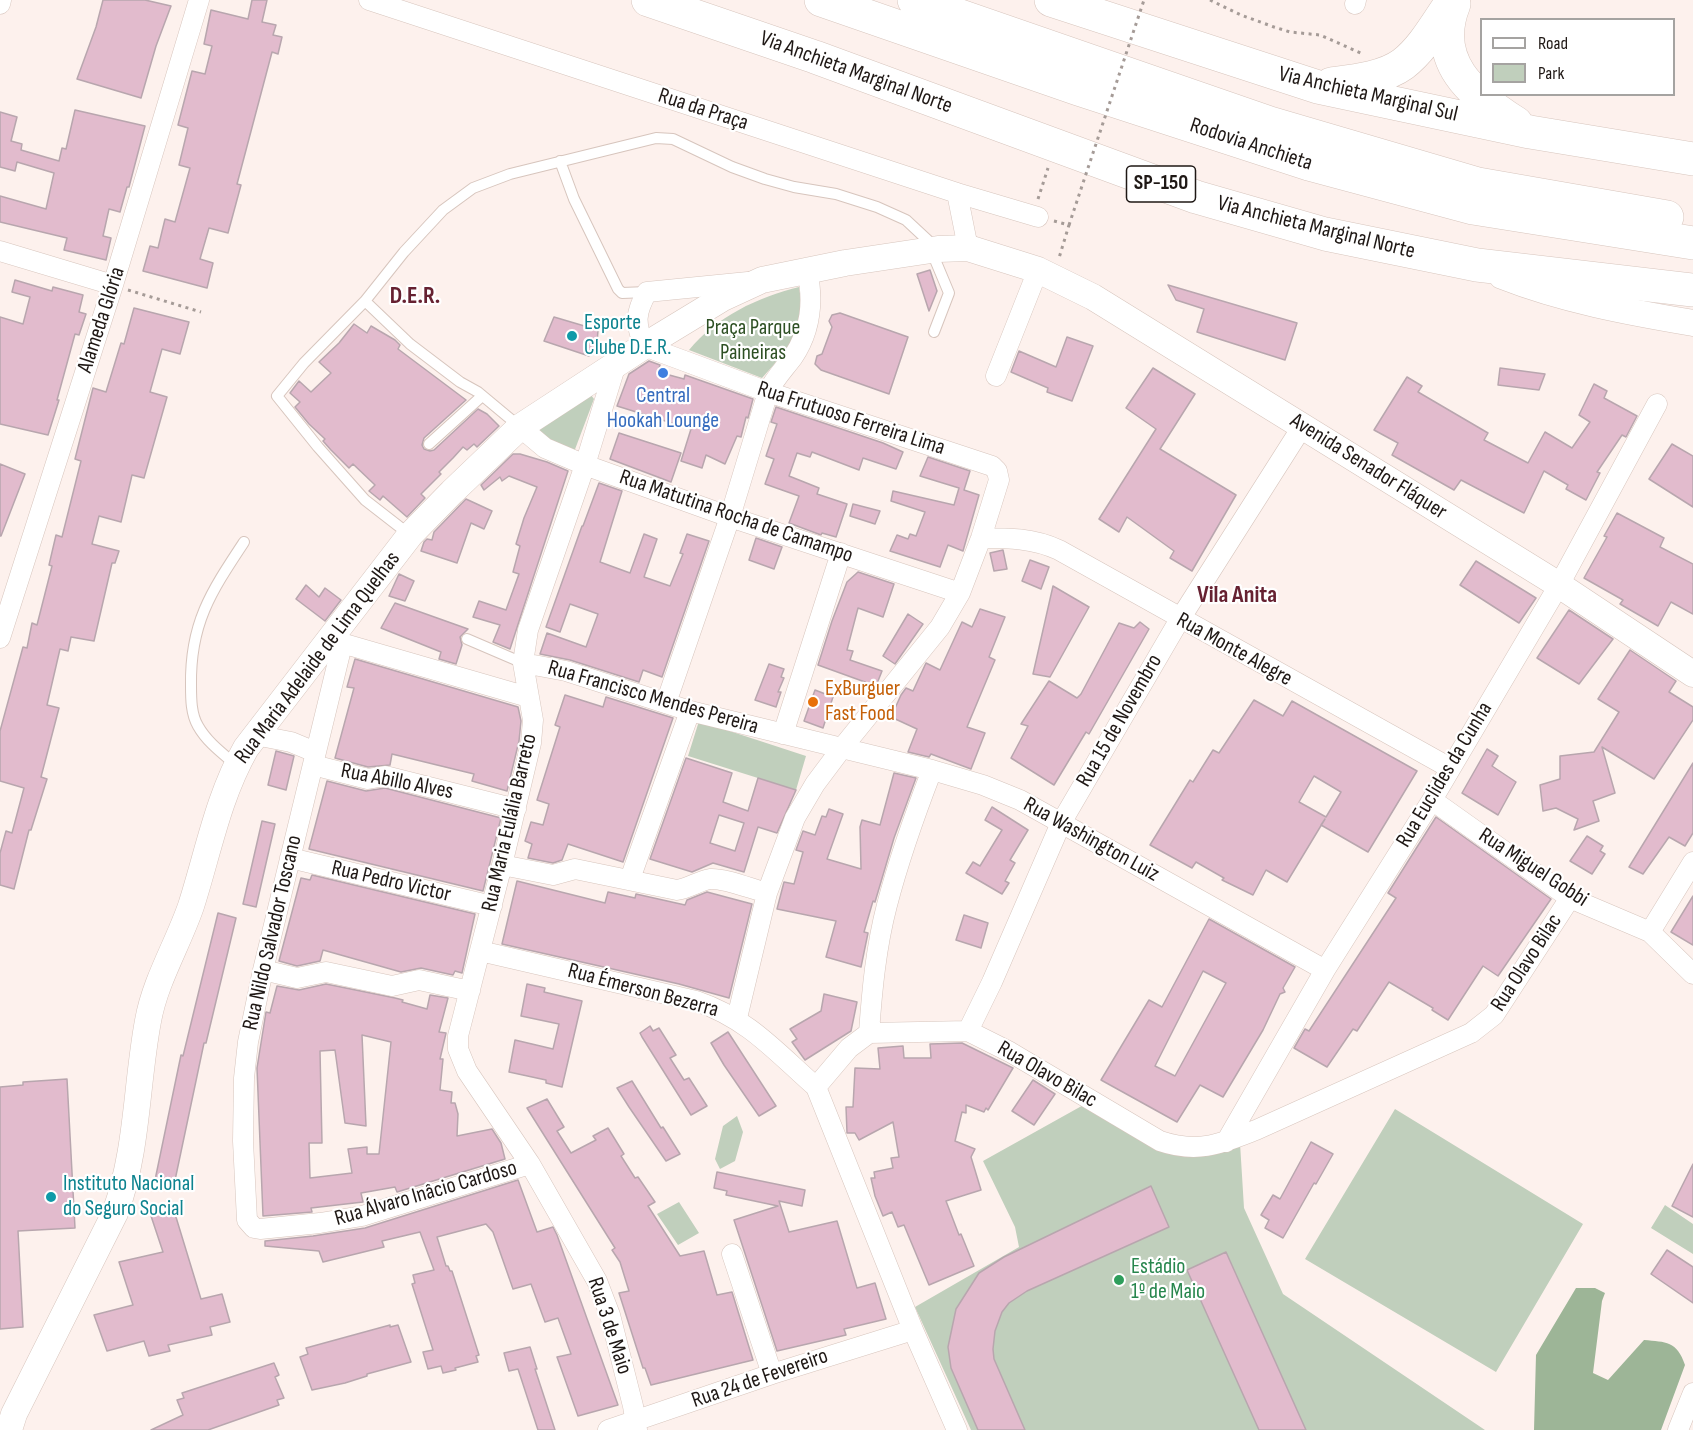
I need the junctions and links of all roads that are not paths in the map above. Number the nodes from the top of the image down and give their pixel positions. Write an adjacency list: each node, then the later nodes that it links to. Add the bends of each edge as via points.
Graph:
1 (200, 0): 23 (street, Alameda Glória)
2 (369, 0): 12 (street, Rua da Praça)
3 (648, 0): 20 (highway, Via Anchieta Marginal Norte / SP-150, via 816,57 1196,197 1324,234)
4 (821, 0): 15 (highway, Rodovia Anchieta, via 1309,164 1473,208)
5 (914, 0): 14 (highway, Rodovia Anchieta, via 1270,123 1478,183)
6 (1052, 0): 8 (highway, Via Anchieta Marginal Sul)
7 (1454, 0): 8 (highway, via 1414,55 1399,67 1370,77); 9 (highway, via 1448,42 1459,76 1478,96)
8 (1314, 85): 9 (highway, Via Anchieta Marginal Sul)
9 (1530, 132): 10 (highway, Via Anchieta Marginal Sul)
10 (1693, 159)
11 (560, 161): 17 (lane, via 656,138 673,139 765,179 877,207 906,220); 25 (lane, via 574,200 618,290); 26 (lane, via 473,188 435,218)
12 (957, 194): 13 (street, Rua da Praça); 16 (street)
13 (1037, 210)
14 (1693, 220)
15 (1693, 243)
16 (968, 248): 17 (street, Rua Maria Adelaide de Lima Quelhas); 19 (street, Rua Maria Adelaide de Lima Quelhas)
17 (934, 250): 21 (street, Rua Maria Adelaide de Lima Quelhas); 28 (lane, via 949,293)
18 (0, 251): 23 (street)
19 (1048, 263): 31 (street); 35 (street, Avenida Senador Fláquer, via 1093,297)
20 (1477, 265): 24 (highway, Via Anchieta Marginal Norte / SP-150); 27 (street, via 1566,298)
21 (807, 270): 22 (street, Rua Maria Adelaide de Lima Quelhas); 32 (street, via 812,304 806,332)
22 (762, 280): 25 (street, Rua Maria Adelaide de Lima Quelhas); 29 (street, Rua Maria Adelaide de Lima Quelhas, via 723,298)
23 (113, 285): 47 (street, Alameda Glória)
24 (1693, 290)
25 (647, 292): 29 (street, via 638,309 637,329)
26 (365, 302): 33 (lane, via 410,344); 40 (lane, via 277,396 365,500)
27 (1693, 323)
28 (934, 332)
29 (644, 346): 30 (street, Rua Maria Adelaide de Lima Quelhas); 32 (street, Rua Frutuoso Ferreira Lima)
30 (616, 364): 36 (street, Rua Maria Adelaide de Lima Quelhas); 38 (street, Rua Maria Eulália Barreto)
31 (996, 376)
32 (768, 392): 39 (street); 41 (street, Rua Frutuoso Ferreira Lima, via 992,466 998,471 999,480)
33 (482, 396): 36 (lane); 37 (lane)
34 (1657, 404): 44 (street, Rua Euclides da Cunha)
35 (1302, 427): 44 (street, Avenida Senador Fláquer); 46 (street, Rua 15 de Novembro)
36 (520, 428): 38 (street, Rua Matutina Rocha de Camampo, via 545,448); 40 (street, Rua Maria Adelaide de Lima Quelhas)
37 (429, 444)
38 (585, 465): 39 (street, Rua Matutina Rocha de Camampo); 50 (street, Rua Maria Eulália Barreto, via 528,630)
39 (730, 517): 43 (street, Rua Matutina Rocha de Camampo); 53 (street)
40 (410, 535): 49 (street, Rua Maria Adelaide de Lima Quelhas)
41 (981, 538): 45 (street); 46 (street, Rua Monte Alegre, via 1043,543)
42 (244, 542): 59 (lane, via 206,602 194,639 191,674 196,724)
43 (841, 553): 45 (street, Rua Matutina Rocha de Camampo); 55 (street)
44 (1559, 585): 51 (street, Avenida Senador Fláquer); 60 (street, Rua Euclides da Cunha)
45 (960, 593): 57 (street, via 940,627)
46 (1180, 619): 60 (street, Rua Monte Alegre); 64 (street, Rua 15 de Novembro)
47 (0, 638)
48 (467, 639): 50 (lane, Rua Francisco Mendes Pereira)
49 (335, 642): 52 (street); 56 (street, Rua Maria Adelaide de Lima Quelhas); 58 (street, Rua Nildo Salvador Toscano)
50 (523, 663): 52 (street, Rua Maria Eulália Barreto); 53 (street, Rua Francisco Mendes Pereira, via 566,671)
51 (1693, 674)
52 (528, 697): 63 (street, Rua Maria Eulália Barreto, via 533,720 531,743)
53 (666, 703): 54 (street, Rua Francisco Mendes Pereira)
54 (690, 711): 55 (street, Rua Francisco Mendes Pereira); 68 (street)
55 (783, 734): 57 (street, Rua Francisco Mendes Pereira)
56 (255, 735): 58 (street, Rua Abillo Alves, via 291,742); 59 (street, Rua Maria Adelaide de Lima Quelhas)
57 (842, 748): 61 (street, Rua Washington Luiz); 69 (street, via 795,818)
58 (314, 759): 63 (street, Rua Abillo Alves, via 368,779 385,776); 65 (street, Rua Nildo Salvador Toscano)
59 (236, 765): 89 (street, Rua Maria Adelaide de Lima Quelhas, via 224,792 190,907 148,1017 133,1143 121,1197)
60 (1450, 768): 62 (street, Rua Euclides da Cunha)
61 (932, 770): 64 (street, Rua Washington Luiz, via 1020,800); 80 (street, via 887,906 874,970)
62 (1432, 800): 70 (street, Rua Miguel Gobbi); 75 (street, Rua Euclides da Cunha)
63 (516, 809): 67 (street, Rua Maria Eulália Barreto)
64 (1061, 823): 75 (street, Rua Washington Luiz); 79 (street, Rua 15 de Novembro)
65 (290, 858): 71 (street, Rua Pedro Victor); 74 (street, Rua Nildo Salvador Toscano)
66 (1693, 862): 72 (street)
67 (502, 866): 68 (street, via 553,875 575,869); 71 (street, Rua Maria Eulália Barreto)
68 (630, 879): 69 (street, via 677,890 717,879)
69 (766, 893): 78 (street)
70 (1570, 898): 72 (street, Rua Miguel Gobbi); 82 (street, Rua Olavo Bilac, via 1484,1025)
71 (492, 906): 73 (street, Rua Maria Eulália Barreto)
72 (1650, 932): 76 (street, Rua Miguel Gobbi)
73 (480, 951): 77 (street, Rua Maria Eulália Barreto); 78 (street, Rua Émerson Bezerra, via 696,1001)
74 (263, 970): 77 (street, via 297,978 326,972 392,986 419,980); 84 (street, Rua Nildo Salvador Toscano, via 244,1078 243,1142)
75 (1325, 970): 82 (street, Rua Euclides da Cunha)
76 (1693, 974)
77 (470, 991): 83 (street, Rua Maria Eulália Barreto, via 458,1049 467,1071)
78 (736, 1018): 81 (street, Rua Émerson Bezerra)
79 (968, 1031): 80 (street, Rua Olavo Bilac); 82 (street, Rua Olavo Bilac, via 1160,1141 1198,1148)
80 (869, 1033): 81 (street, via 849,1048)
81 (816, 1088): 86 (street)
82 (1226, 1142)
83 (530, 1164): 84 (street, Rua Álvaro Inâcio Cardoso, via 362,1216 260,1229); 90 (street, Rua 3 de Maio, via 597,1281 610,1315)
84 (250, 1225)
85 (732, 1254): 87 (street)
86 (913, 1330): 87 (street, Rua 24 de Fevereiro); 92 (street)
87 (772, 1374): 90 (street, Rua 24 de Fevereiro)
88 (1693, 1393): 93 (street)
89 (13, 1420)
90 (637, 1426): 91 (street, Rua 24 de Fevereiro)
91 (608, 1430)
92 (957, 1430)
93 (1678, 1430)

